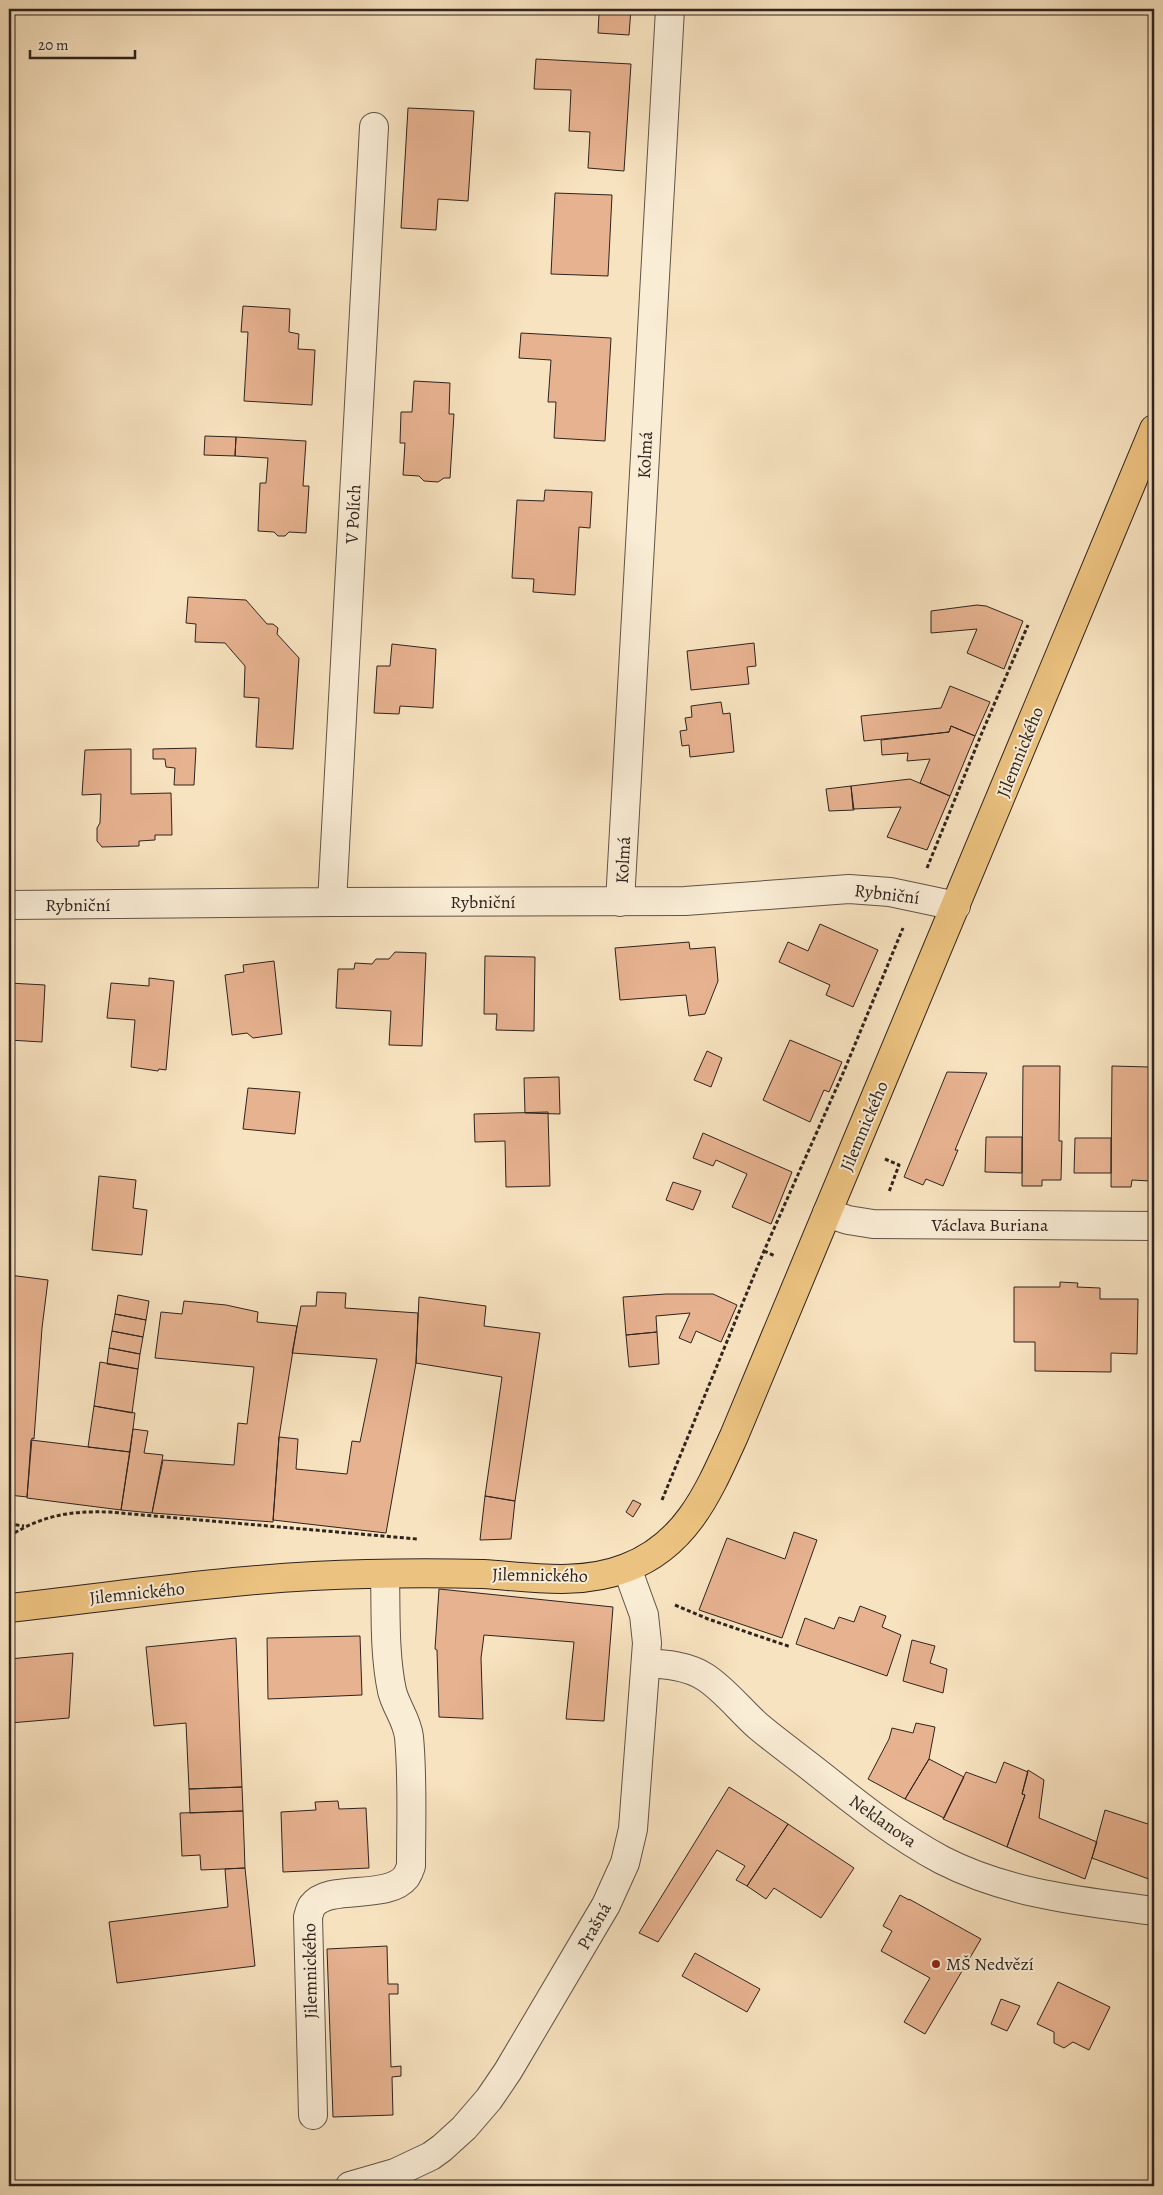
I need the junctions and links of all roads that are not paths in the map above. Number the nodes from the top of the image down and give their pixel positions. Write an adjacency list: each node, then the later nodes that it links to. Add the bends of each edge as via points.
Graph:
1 (670, 9): 5 (street, Kolmá)
2 (374, 127): 4 (street, V Polích)
3 (1154, 429): 7 (main road, Jilemnického)
4 (332, 902): 5 (street, Rybniční); 6 (street, Rybniční)
5 (620, 902): 7 (street, Rybniční, via 871,889)
6 (9, 905)
7 (956, 906): 8 (main road, Jilemnického)
8 (827, 1213): 9 (street, Václava Buriana, via 873,1224); 10 (main road, Jilemnického, via 707,1494 687,1523 671,1538)
9 (1154, 1226)
10 (627, 1568): 11 (main road, Jilemnického, via 596,1577 568,1579 446,1573); 13 (street, Prašná, via 644,1615)
11 (385, 1574): 12 (main road, Jilemnického, via 245,1582); 15 (street, Jilemnického, via 390,1677 409,1737 411,1866 406,1877 384,1889 324,1898 312,1906 308,1918)
12 (9, 1608)
13 (646, 1663): 14 (street, Neklanova, via 679,1667 705,1677 759,1726 872,1816 956,1867 991,1882 1032,1892); 16 (street, Prašná, via 637,1790 629,1845 618,1879 582,1948 508,2071 464,2128 431,2156 395,2173)
14 (1154, 1911)
15 (313, 2115)
16 (350, 2186)

